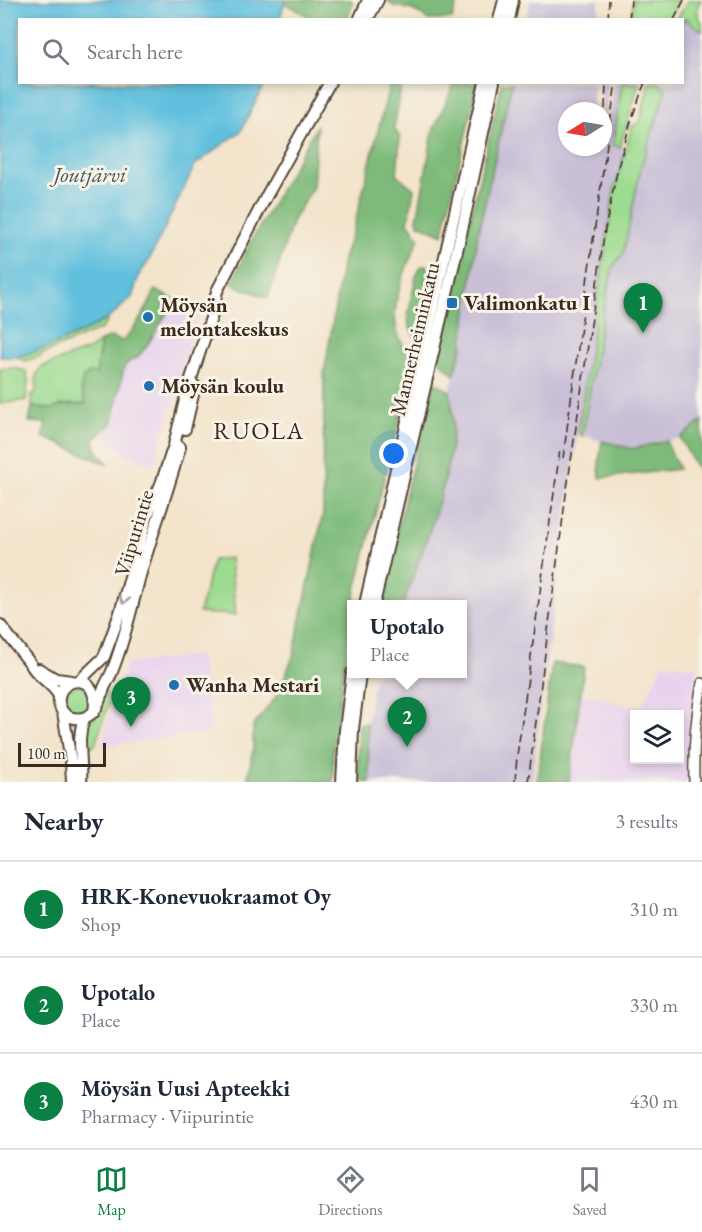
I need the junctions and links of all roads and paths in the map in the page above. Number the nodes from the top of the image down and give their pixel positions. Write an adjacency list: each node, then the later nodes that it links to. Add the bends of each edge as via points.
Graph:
1 (368, 0): 5 (main road)
2 (378, 0): 6 (main road)
3 (504, 0): 7 (main road)
4 (513, 0): 8 (main road)
5 (360, 18)
6 (368, 18)
7 (500, 18)
8 (509, 18)
9 (329, 84): 12 (main road, Viipurintie, via 217,291)
10 (485, 84): 13 (main road, Mannerheiminkatu)
11 (494, 84): 14 (main road, Mannerheiminkatu)
12 (198, 362): 19 (main road, Viipurintie, one-way to 19, via 111,639 104,657); 23 (main road, Viipurintie, via 192,405 174,471 115,662 99,704)
13 (366, 600)
14 (375, 600)
15 (0, 625): 16 (main road)
16 (30, 663): 19 (main road, via 56,679); 21 (main road)
17 (350, 678): 26 (main road)
18 (359, 678): 27 (main road)
19 (76, 681): 21 (main road); 23 (main road, via 86,683 94,693 96,701)
20 (702, 683): 28 (street, via 694,743)
21 (58, 696): 22 (main road)
22 (63, 712): 23 (main road, via 77,719); 24 (main road)
23 (89, 715): 25 (main road, via 80,729)
24 (72, 782)
25 (81, 782)
26 (342, 782)
27 (351, 782)
28 (694, 782)

